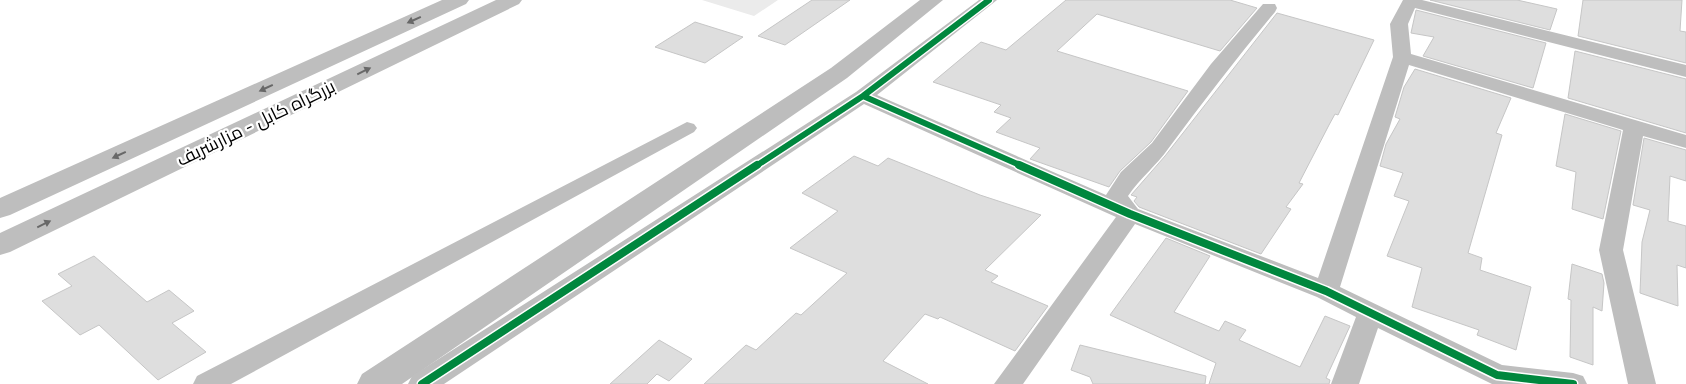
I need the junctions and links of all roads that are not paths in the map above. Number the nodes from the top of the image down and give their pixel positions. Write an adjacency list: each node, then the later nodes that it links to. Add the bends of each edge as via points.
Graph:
1 (459, 0): 12 (highway, بزرگراه کابل - مزارشریف, one-way to 12)
2 (512, 0): 14 (highway, بزرگراه کابل - مزارشریف, one-way to 2)
3 (989, 0): 8 (street)
4 (1411, 1): 6 (street, via 1399,24); 7 (street)
5 (1269, 8): 13 (street, via 1218,68 1159,147 1129,177 1117,196)
6 (1402, 57): 9 (street); 15 (street)
7 (1686, 71)
8 (862, 96): 13 (street); 18 (street)
9 (1634, 126): 11 (street); 22 (street, via 1610,250)
10 (687, 128): 17 (street)
11 (1686, 142)
12 (0, 209)
13 (1130, 214): 15 (street); 19 (street)
14 (0, 246)
15 (1326, 291): 16 (street)
16 (1370, 313): 20 (street); 21 (street, via 1496,375)
17 (208, 384)
18 (422, 384)
19 (1008, 384)
20 (1345, 384)
21 (1573, 384)
22 (1642, 384)

